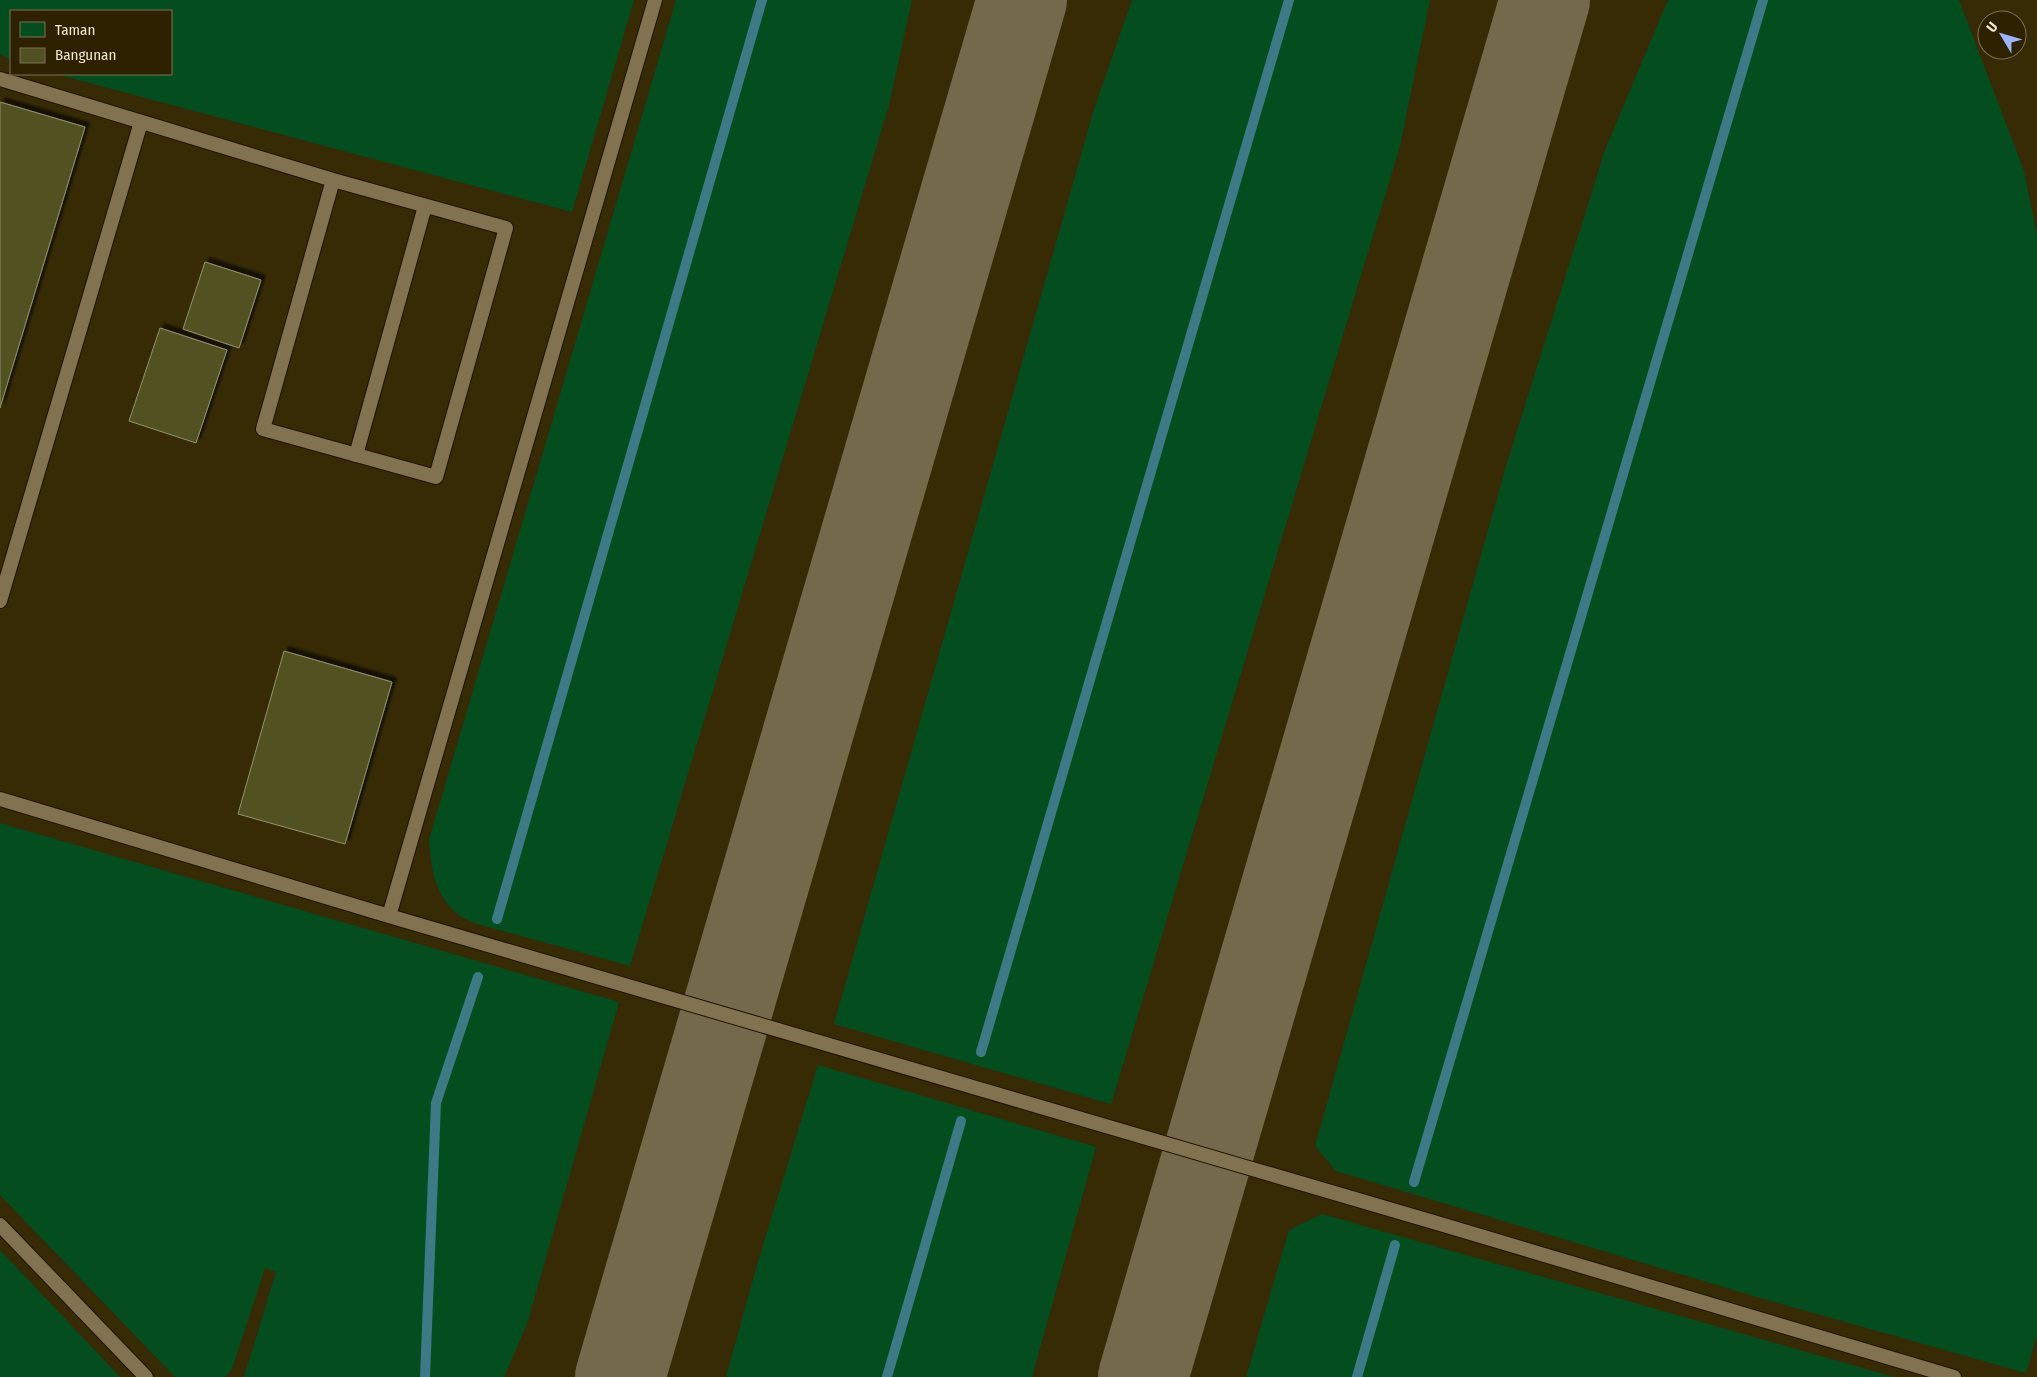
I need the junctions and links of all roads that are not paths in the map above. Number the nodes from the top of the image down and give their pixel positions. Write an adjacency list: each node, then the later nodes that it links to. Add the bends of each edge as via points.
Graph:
1 (655, 0): 9 (lane)
2 (0, 79): 3 (lane)
3 (140, 122): 4 (lane); 7 (lane)
4 (333, 180): 5 (lane); 6 (lane, via 263,429)
5 (425, 206): 6 (lane); 6 (lane, via 506,228 436,477)
6 (356, 455)
7 (0, 601)
8 (0, 799): 9 (lane)
9 (389, 916): 12 (lane)
10 (0, 1225): 11 (lane)
11 (146, 1377)
12 (1954, 1377)

